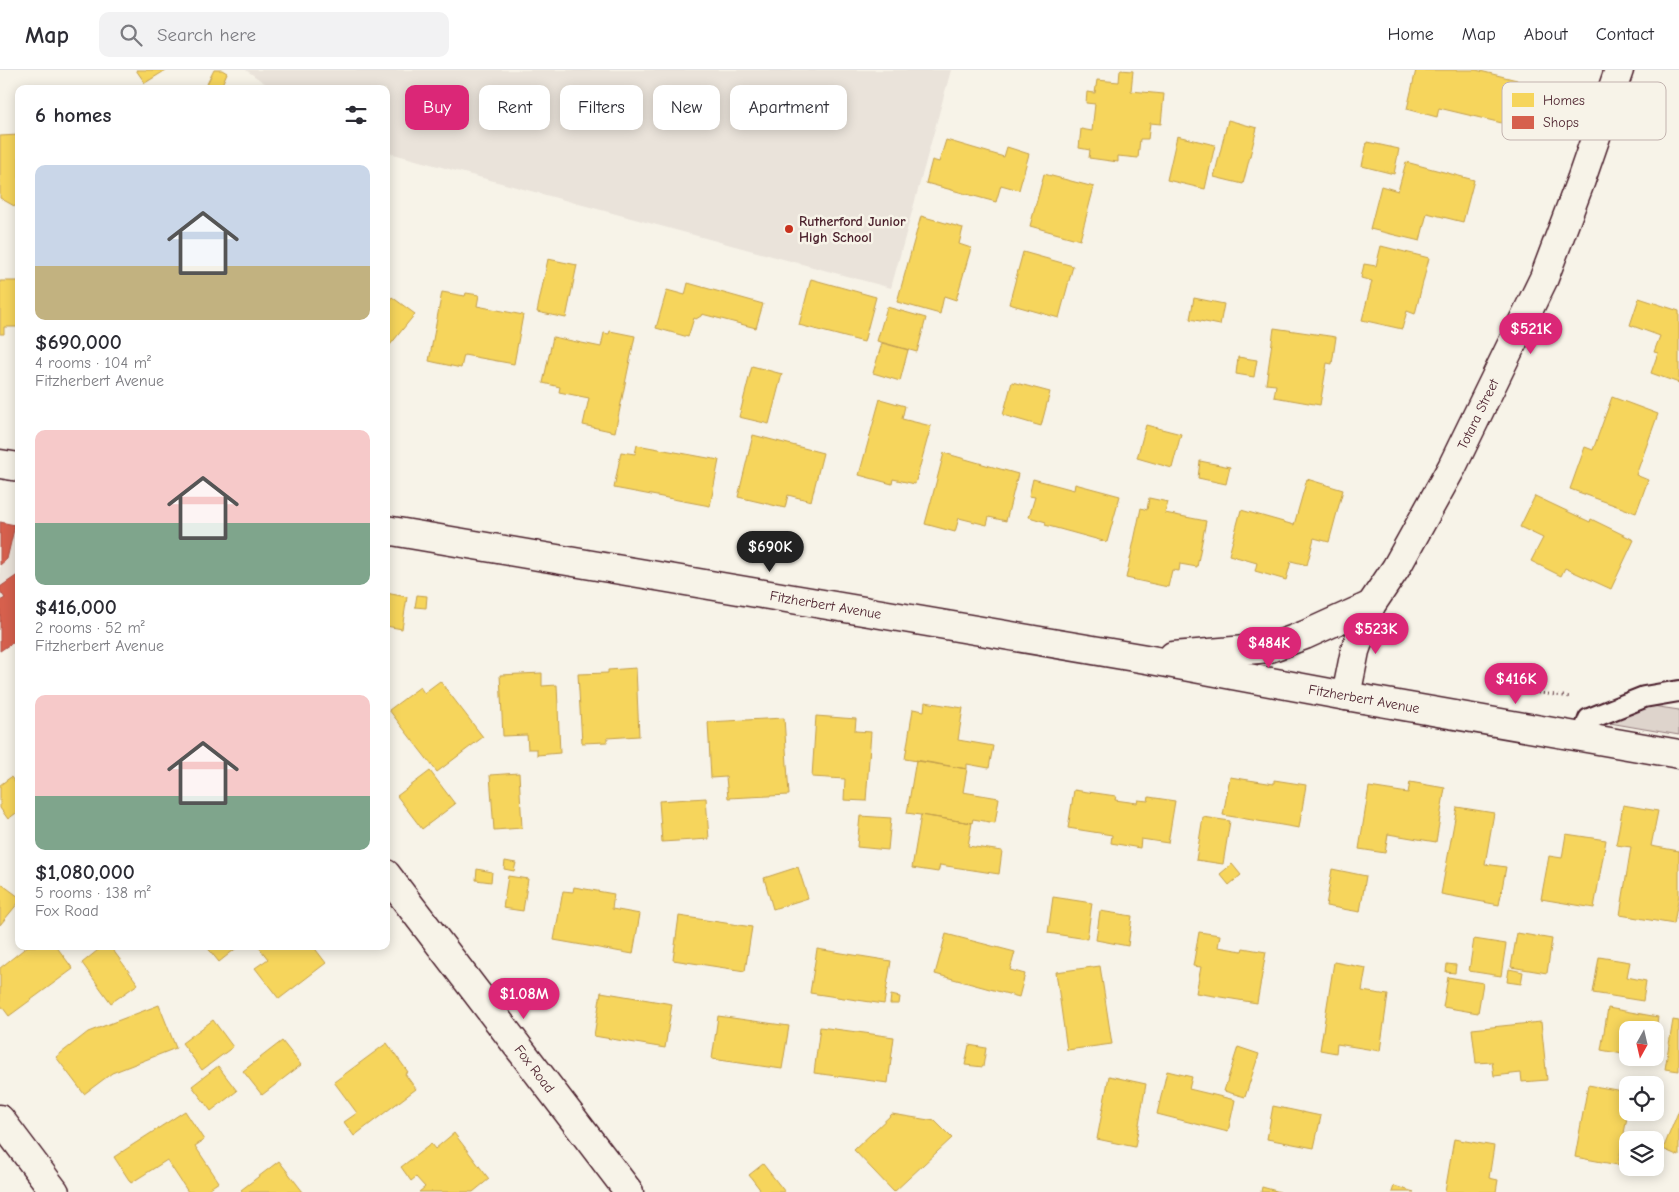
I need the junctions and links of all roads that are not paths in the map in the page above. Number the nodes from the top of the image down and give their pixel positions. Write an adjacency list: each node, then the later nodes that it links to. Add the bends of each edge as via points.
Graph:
1 (1619, 70): 2 (main road, Totara Street)
2 (1615, 82)
3 (1595, 140): 7 (main road, Totara Street, via 1544,278 1452,467 1396,568)
4 (0, 464): 5 (main road)
5 (15, 467)
6 (390, 531): 8 (main road, Fitzherbert Avenue)
7 (1371, 605): 8 (main road, Fitzherbert Avenue, via 1270,648); 10 (main road, Totara Street, via 1355,651)
8 (1146, 659): 10 (main road, Fitzherbert Avenue)
9 (1679, 691): 11 (lane, via 1644,697 1590,719)
10 (1346, 696): 11 (main road, Fitzherbert Avenue)
11 (1582, 738): 12 (main road, Fitzherbert Avenue)
12 (1679, 754)
13 (390, 879): 16 (main road, Fox Road)
14 (0, 1119): 15 (main road)
15 (55, 1192)
16 (629, 1192)

